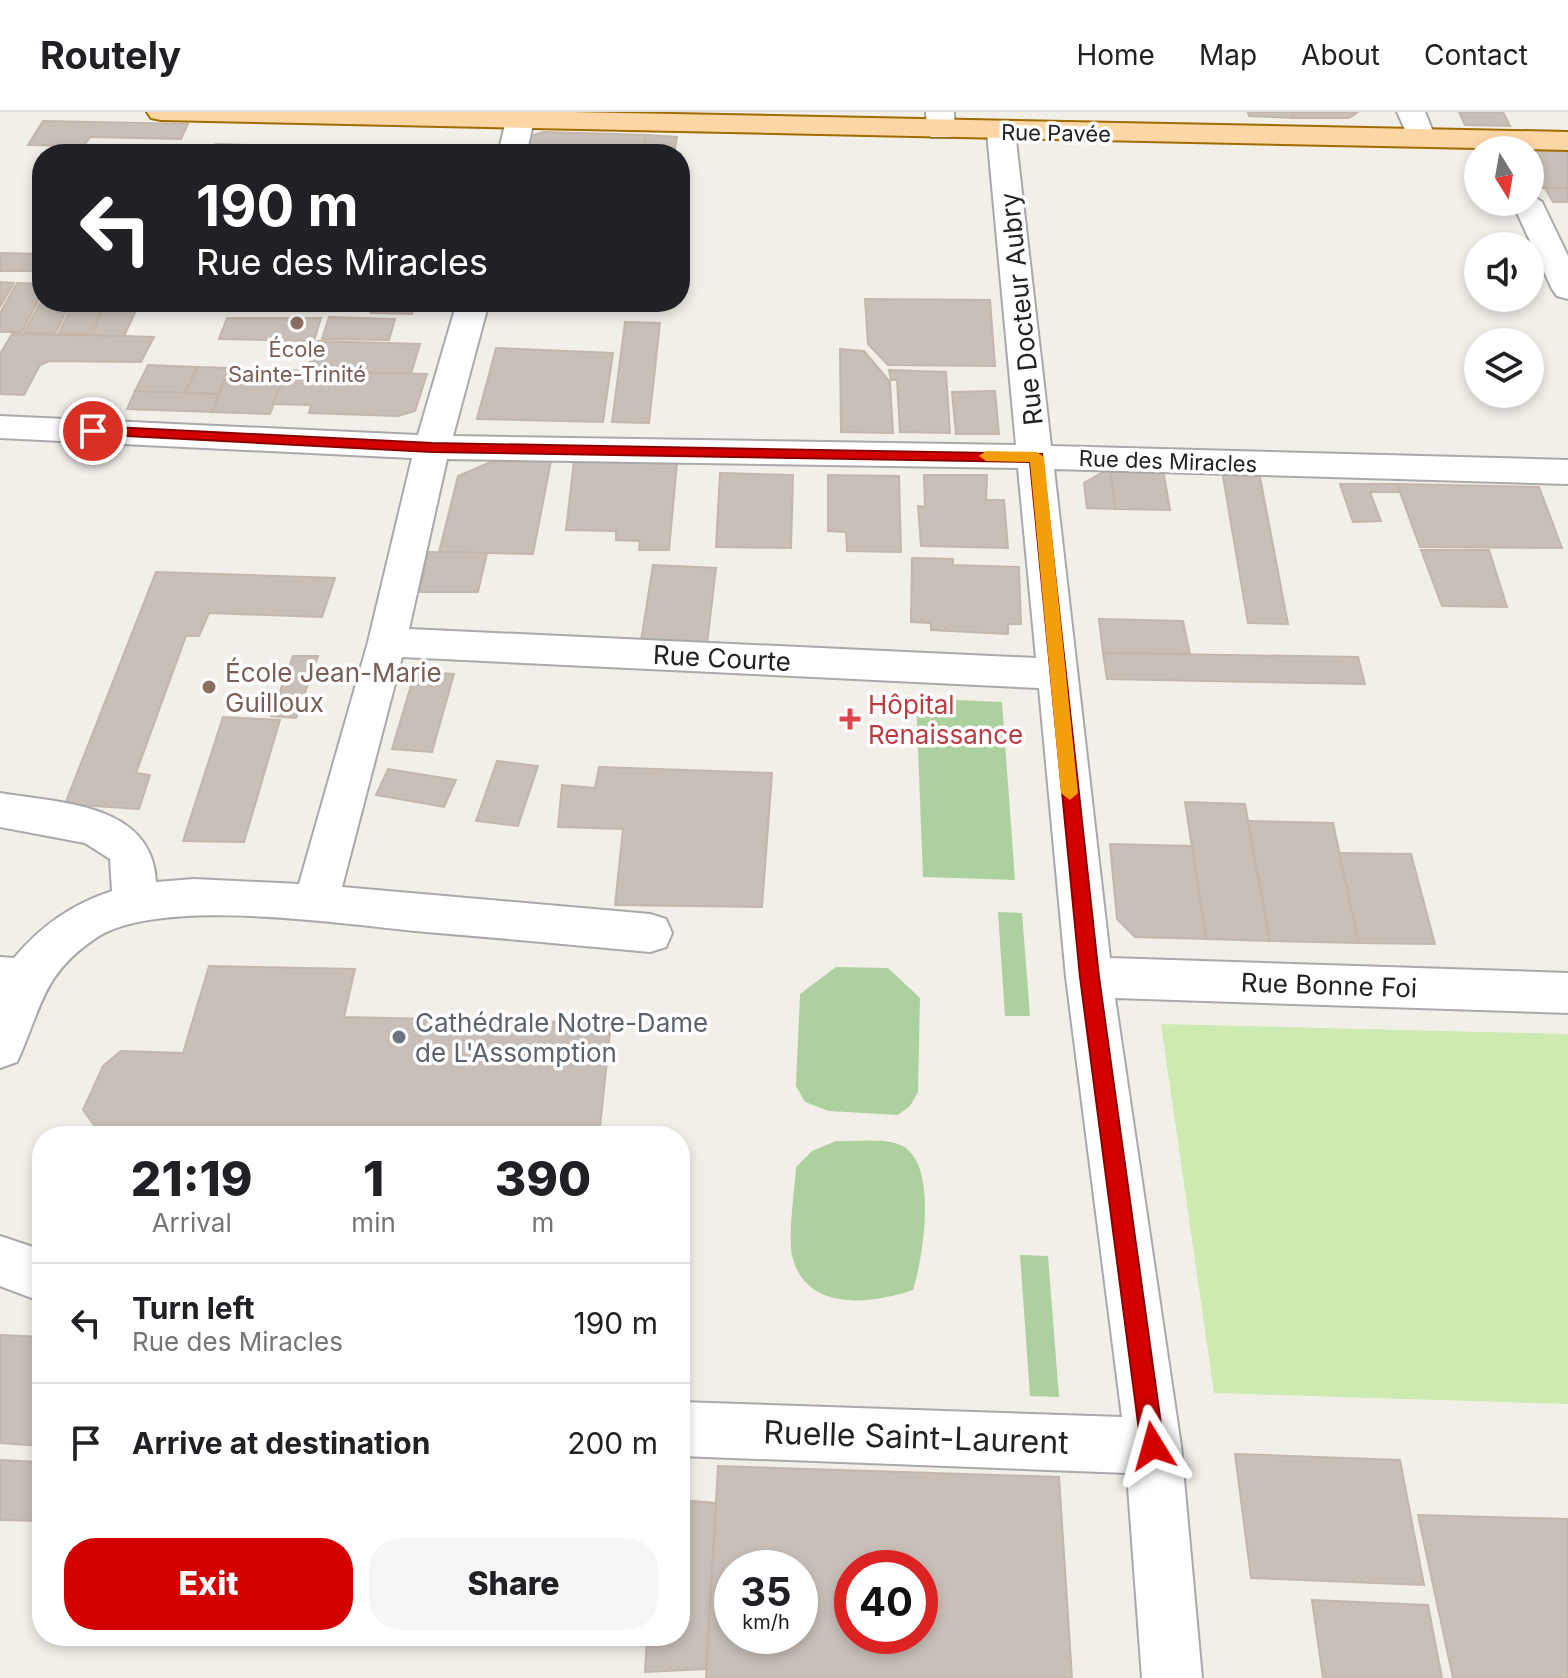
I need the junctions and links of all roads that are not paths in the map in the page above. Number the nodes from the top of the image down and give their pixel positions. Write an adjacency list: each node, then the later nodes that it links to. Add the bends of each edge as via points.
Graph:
1 (161, 112): 3 (main road, Rue Pavée)
2 (1411, 112): 6 (street)
3 (521, 116): 4 (main road, Rue Pavée); 10 (street)
4 (941, 121): 5 (main road, Rue Pavée)
5 (1001, 132): 6 (main road, Rue Pavée); 16 (street, Rue Docteur Aubry)
6 (1422, 139): 8 (main road, Rue Pavée)
7 (1568, 141): 9 (main road, Rue Pavée)
8 (1464, 142)
9 (1544, 142)
10 (514, 144)
11 (1534, 216): 12 (street)
12 (1568, 289)
13 (470, 312): 15 (street)
14 (0, 427): 15 (street, Rue des Miracles)
15 (432, 447): 16 (street, Rue des Miracles); 18 (street)
16 (1037, 457): 17 (street, Rue des Miracles); 19 (street, Rue Docteur Aubry)
17 (1568, 472)
18 (387, 642): 19 (street, Rue Courte); 22 (street)
19 (1057, 674): 24 (street, Rue Docteur Aubry)
20 (0, 810): 21 (street, via 113,836 126,847 133,866)
21 (134, 902): 22 (street, via 192,898); 25 (street, via 64,932)
22 (316, 903): 23 (street)
23 (650, 933)
24 (1089, 977): 26 (street, Rue Bonne Foi); 31 (street, Rue Docteur Aubry)
25 (12, 978): 27 (street)
26 (1568, 993)
27 (0, 1047)
28 (0, 1261): 29 (street)
29 (32, 1272)
30 (690, 1429): 31 (street, Ruelle Saint-Laurent)
31 (1153, 1446): 32 (street, Rue Docteur Aubry)
32 (1172, 1678)

